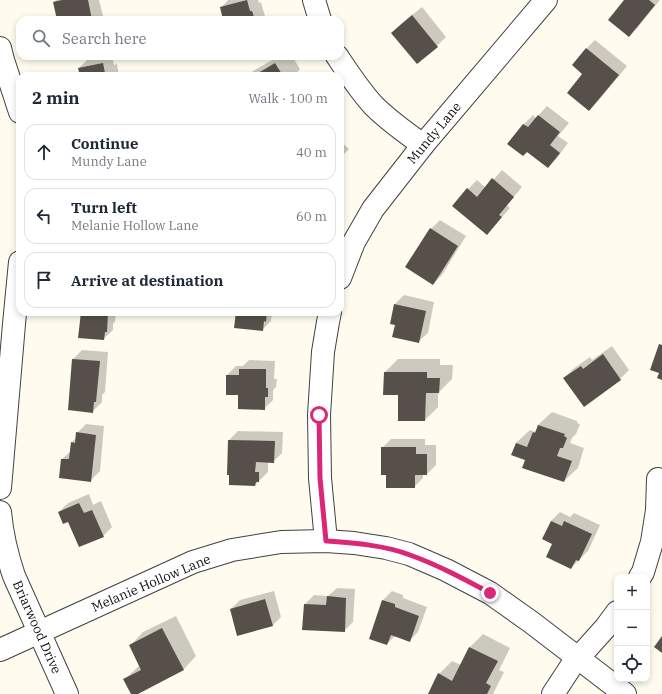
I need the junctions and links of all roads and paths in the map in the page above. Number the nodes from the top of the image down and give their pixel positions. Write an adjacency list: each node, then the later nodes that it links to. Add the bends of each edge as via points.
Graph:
1 (314, 0): 3 (street)
2 (546, 0): 7 (street, Mundy Lane)
3 (319, 16)
4 (0, 48): 6 (street)
5 (340, 60): 7 (street, via 375,106)
6 (16, 100)
7 (423, 146): 8 (street, Mundy Lane, via 373,209 354,242)
8 (344, 268)
9 (16, 301): 12 (street)
10 (329, 316): 14 (street, via 323,352 319,415 320,478)
11 (658, 479): 15 (street, via 652,542)
12 (0, 488)
13 (0, 512): 17 (street, Briarwood Drive, via 1,530 8,559)
14 (326, 541): 17 (street, Melanie Hollow Lane, via 281,542 232,550 193,562); 19 (street, Melanie Hollow Lane, via 386,548 409,554 446,570 490,593)
15 (641, 574)
16 (614, 616): 19 (street)
17 (39, 632): 18 (street, Melanie Hollow Lane); 20 (street, Briarwood Drive)
18 (0, 650)
19 (579, 658): 21 (street); 22 (street, Melanie Hollow Lane)
20 (67, 694)
21 (553, 694)
22 (626, 694)

